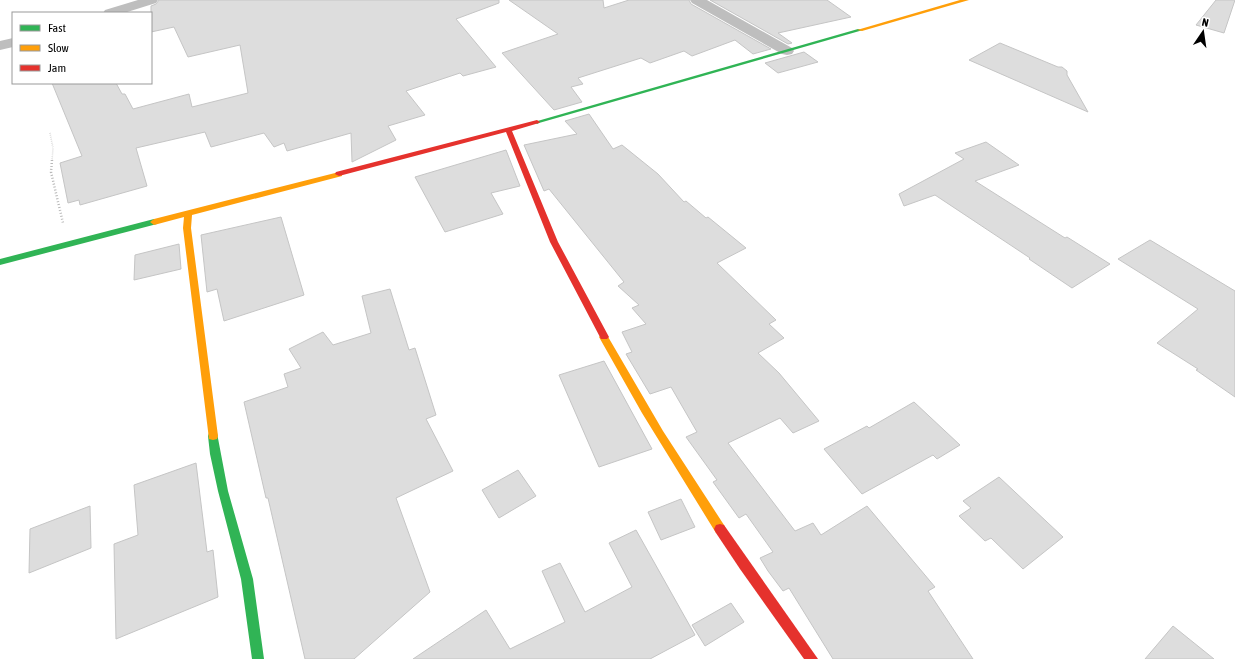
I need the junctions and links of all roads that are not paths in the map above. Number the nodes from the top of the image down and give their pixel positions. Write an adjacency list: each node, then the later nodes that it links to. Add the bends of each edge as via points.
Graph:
1 (151, 0): 4 (street)
2 (697, 0): 7 (street)
3 (966, 0): 7 (street)
4 (113, 12)
5 (12, 42): 6 (street)
6 (0, 46)
7 (787, 51): 8 (street)
8 (508, 130): 9 (street); 12 (street, via 554,242 628,382 744,564)
9 (188, 213): 10 (street); 11 (street, via 187,228 215,454 247,579)
10 (0, 262)
11 (258, 659)
12 (812, 659)

